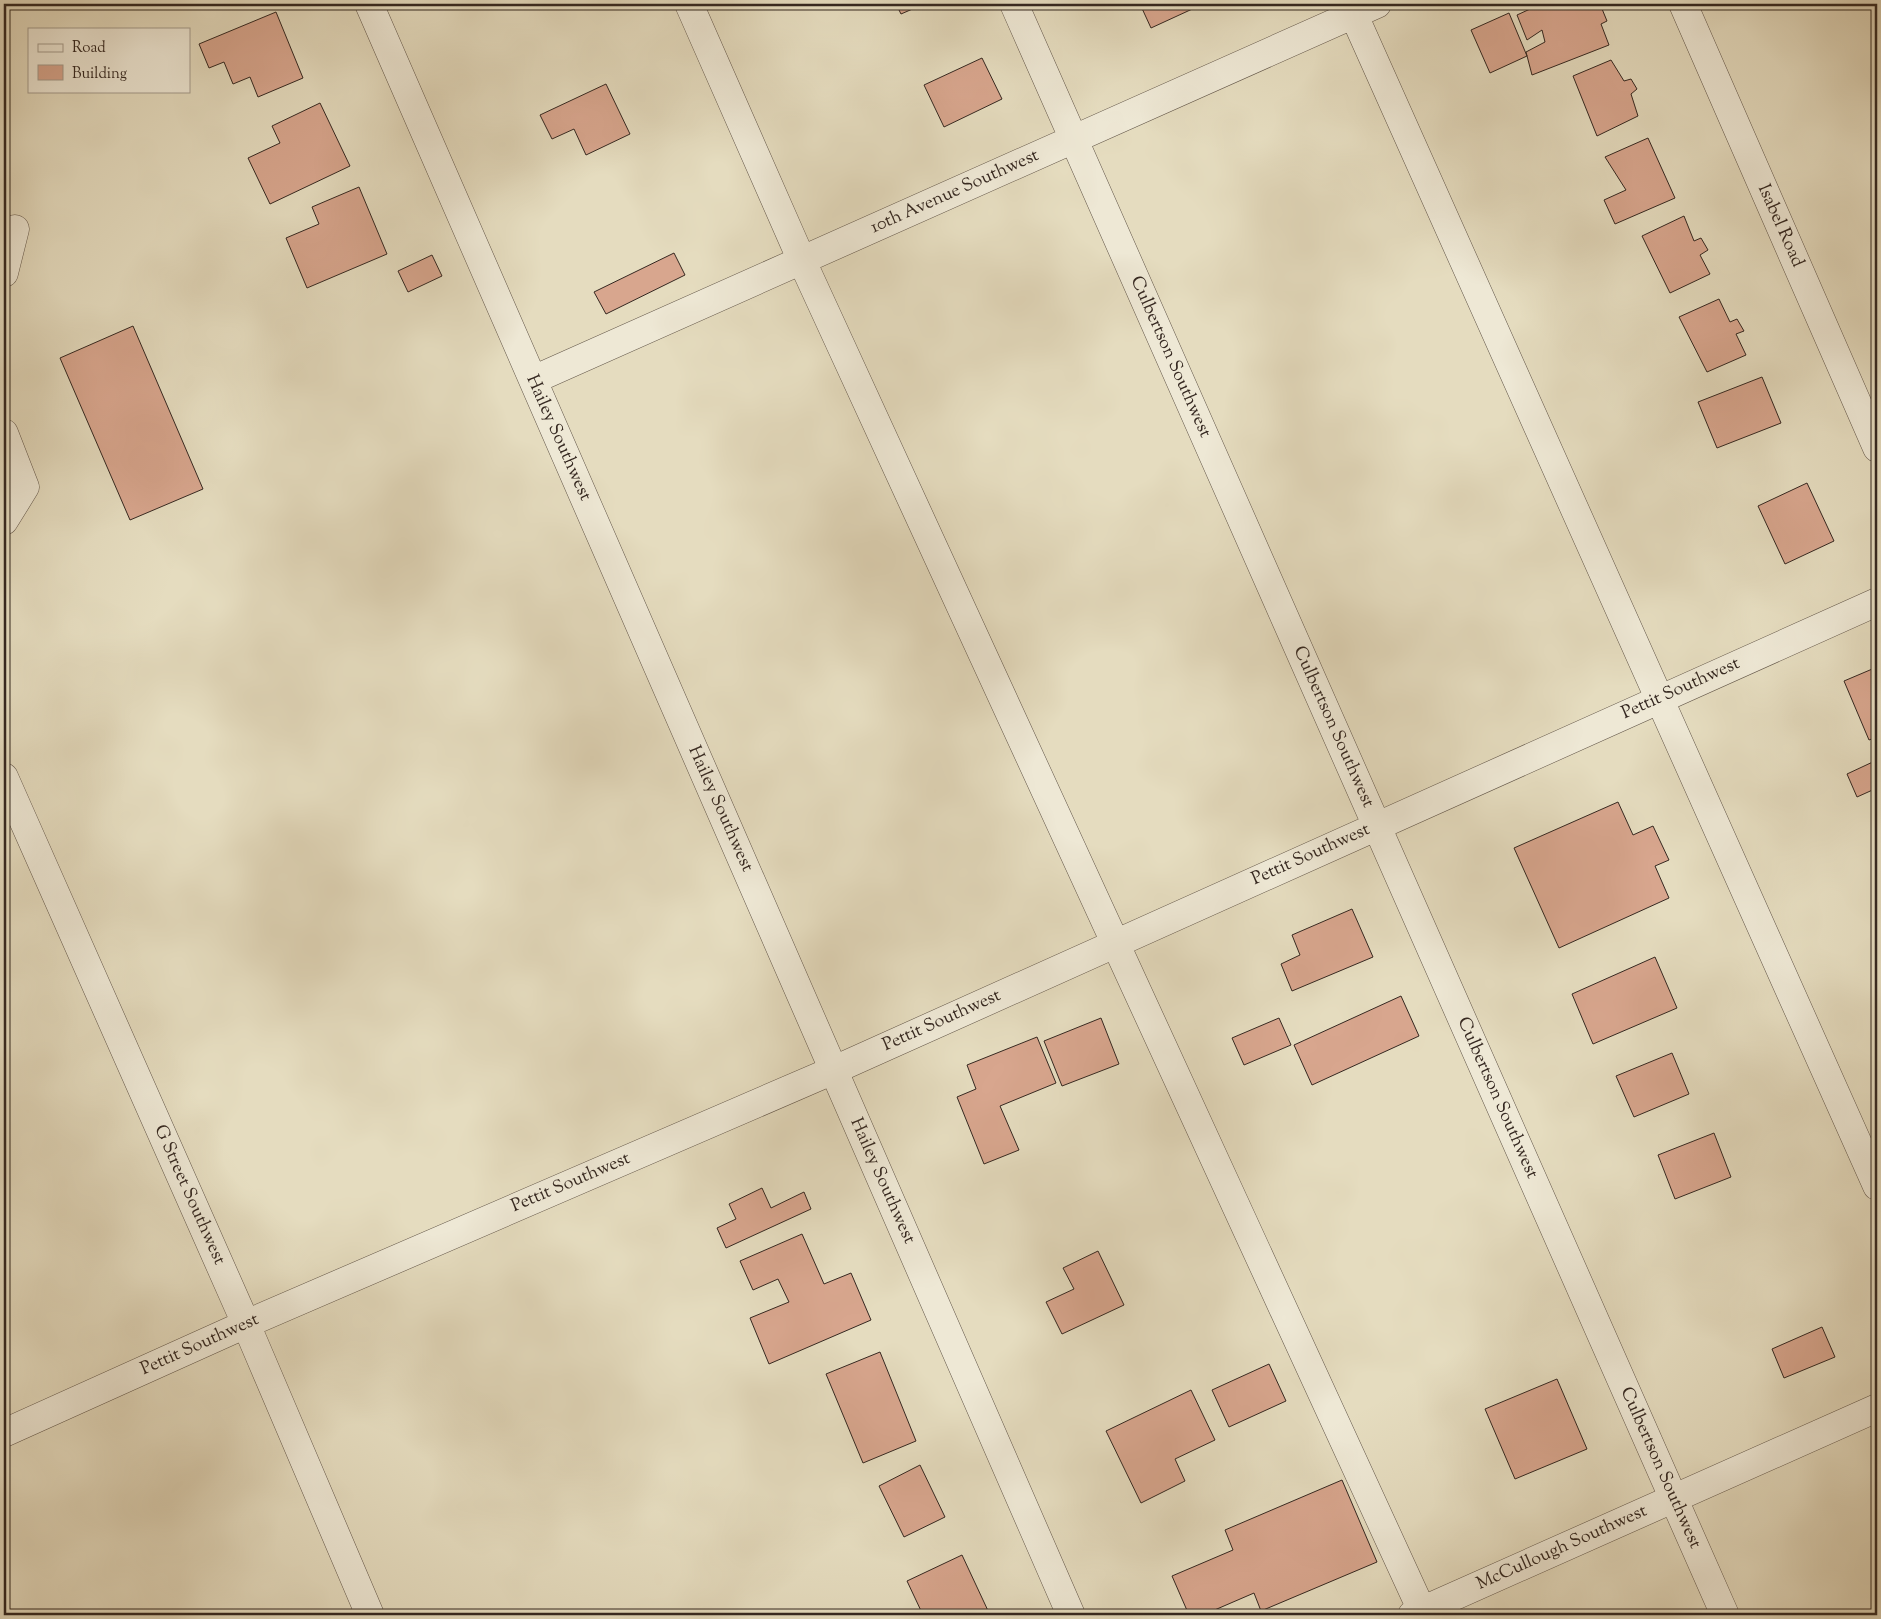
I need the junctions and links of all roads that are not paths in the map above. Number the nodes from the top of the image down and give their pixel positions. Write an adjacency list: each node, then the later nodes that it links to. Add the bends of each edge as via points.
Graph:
1 (368, 4): 10 (street, Hailey Southwest)
2 (689, 4): 8 (street)
3 (1014, 4): 6 (street, Culbertson Southwest)
4 (1683, 4): 12 (street, Isabel Road)
5 (1360, 7): 6 (street, 10th Avenue Southwest); 15 (street)
6 (1074, 139): 8 (street, 10th Avenue Southwest); 17 (street, Culbertson Southwest)
7 (16, 230): 9 (street)
8 (802, 261): 10 (street, 10th Avenue Southwest); 18 (street)
9 (4, 272)
10 (533, 380): 19 (street, Hailey Southwest)
11 (4, 433): 13 (street, via 25,487)
12 (1877, 448)
13 (4, 521)
14 (1877, 602): 15 (street, Pettit Southwest)
15 (1660, 699): 17 (street, Pettit Southwest); 20 (street)
16 (4, 777): 21 (street, G Street Southwest)
17 (1377, 826): 18 (street, Pettit Southwest); 24 (street, Culbertson Southwest)
18 (1114, 942): 19 (street, Pettit Southwest); 25 (street)
19 (834, 1070): 21 (street, Pettit Southwest); 27 (street, Hailey Southwest)
20 (1877, 1186)
21 (246, 1324): 23 (street, Pettit Southwest); 26 (street, G Street Southwest)
22 (1877, 1408): 24 (street, McCullough Southwest)
23 (4, 1433)
24 (1674, 1499): 25 (street, McCullough Southwest); 28 (street, Culbertson Southwest)
25 (1417, 1613)
26 (370, 1615)
27 (1072, 1615)
28 (1725, 1615)

